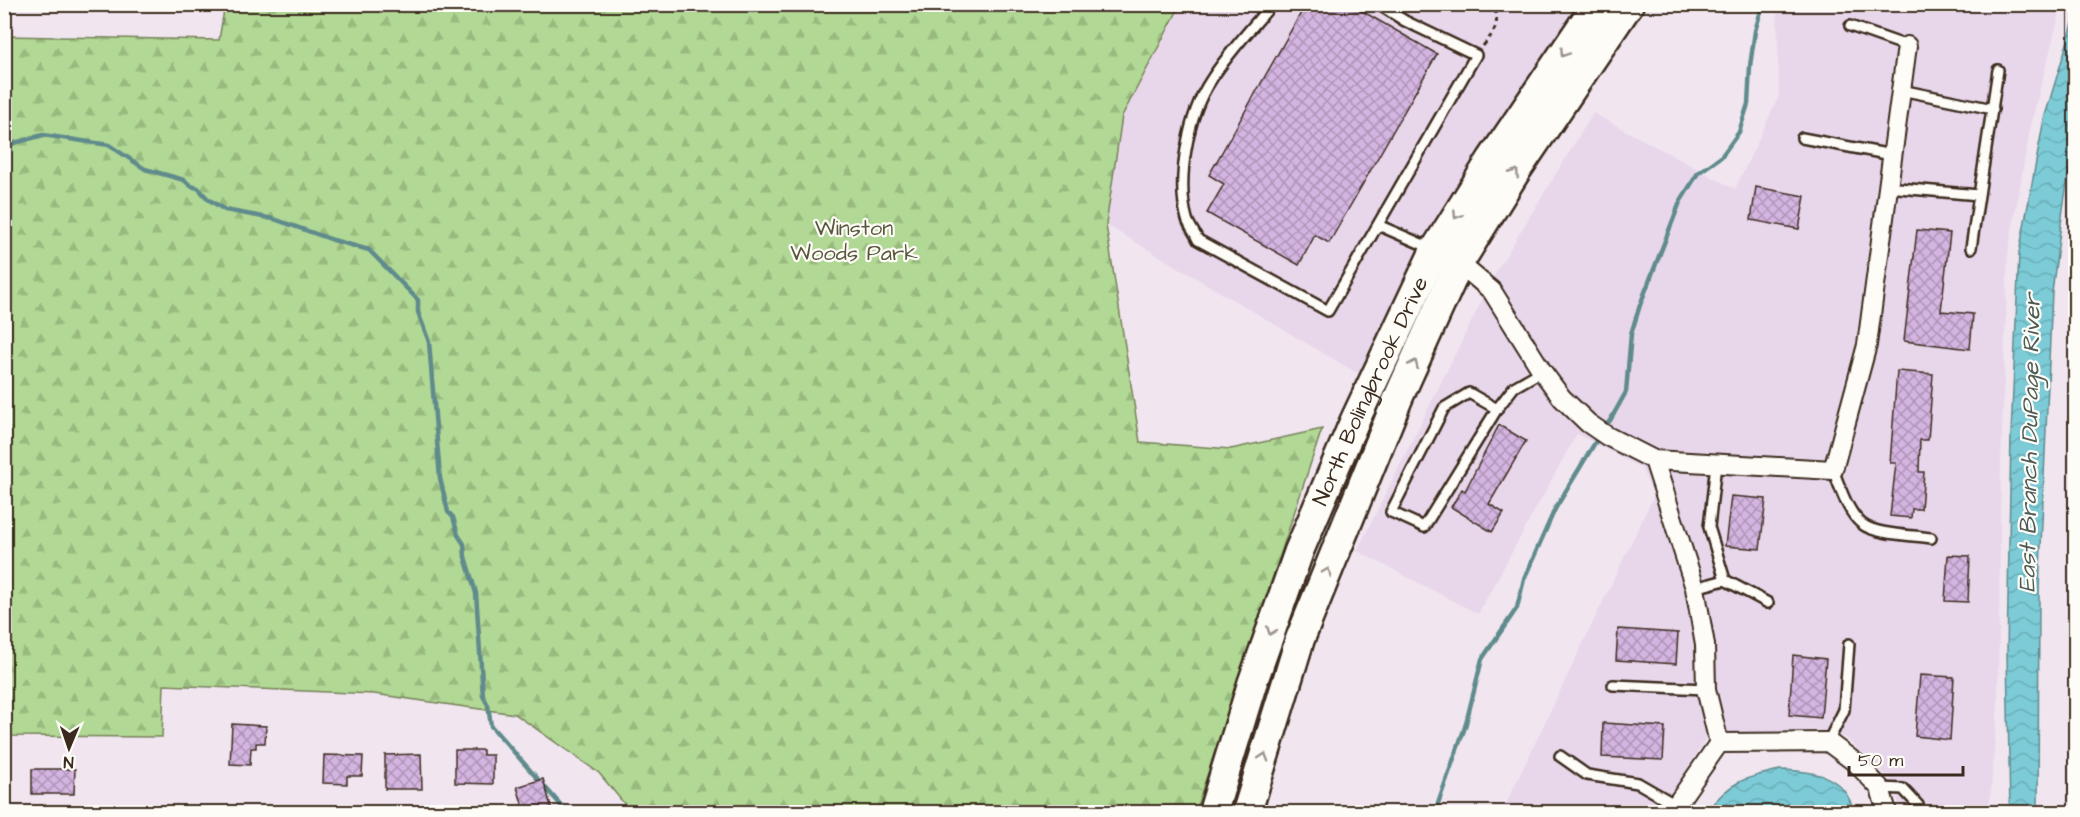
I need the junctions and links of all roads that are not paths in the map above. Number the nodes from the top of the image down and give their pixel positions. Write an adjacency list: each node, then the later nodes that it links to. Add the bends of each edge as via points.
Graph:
1 (1272, 4): 14 (lane, via 1209,82 1192,121 1182,178 1188,221 1198,240 1328,311)
2 (1378, 4): 14 (lane, via 1476,55)
3 (1597, 4): 16 (main road, North Bolingbrook Drive, one-way to 16, via 1492,159)
4 (1629, 4): 16 (main road, North Bolingbrook Drive, one-way to 4, via 1516,171)
5 (1850, 26): 6 (lane)
6 (1907, 46): 8 (street)
7 (1998, 70): 9 (lane)
8 (1901, 90): 9 (lane); 11 (street)
9 (1993, 109): 13 (lane)
10 (1802, 138): 11 (lane)
11 (1892, 155): 12 (street)
12 (1887, 187): 13 (lane); 21 (street, via 1867,345)
13 (1979, 195): 15 (lane)
14 (1378, 225): 16 (lane)
15 (1971, 248)
16 (1447, 256): 17 (street, via 1492,291); 34 (main road, North Bolingbrook Drive, one-way to 34, via 1355,420 1299,551 1252,684); 35 (main road, North Bolingbrook Drive, one-way to 16, via 1300,639 1399,396)
17 (1542, 371): 18 (lane, via 1514,387); 19 (street, via 1588,423)
18 (1497, 409): 18 (lane, via 1469,393 1444,408 1391,512 1424,527)
19 (1654, 460): 20 (street); 24 (street)
20 (1716, 464): 21 (street); 23 (lane, via 1708,527)
21 (1833, 470): 22 (lane, via 1855,516 1863,524 1875,530)
22 (1931, 538)
23 (1725, 580): 24 (lane); 25 (lane)
24 (1695, 588): 28 (street, via 1705,645)
25 (1768, 603)
26 (1849, 644): 29 (lane, via 1844,710)
27 (1613, 685): 28 (lane)
28 (1706, 689): 30 (street)
29 (1828, 742): 30 (street); 32 (street, via 1856,762)
30 (1719, 743): 33 (street)
31 (1560, 756): 33 (lane, via 1587,775 1638,783)
32 (1880, 788): 36 (street); 37 (lane, via 1903,789)
33 (1675, 809)
34 (1213, 813)
35 (1247, 813)
36 (1887, 813)
37 (1920, 813)

